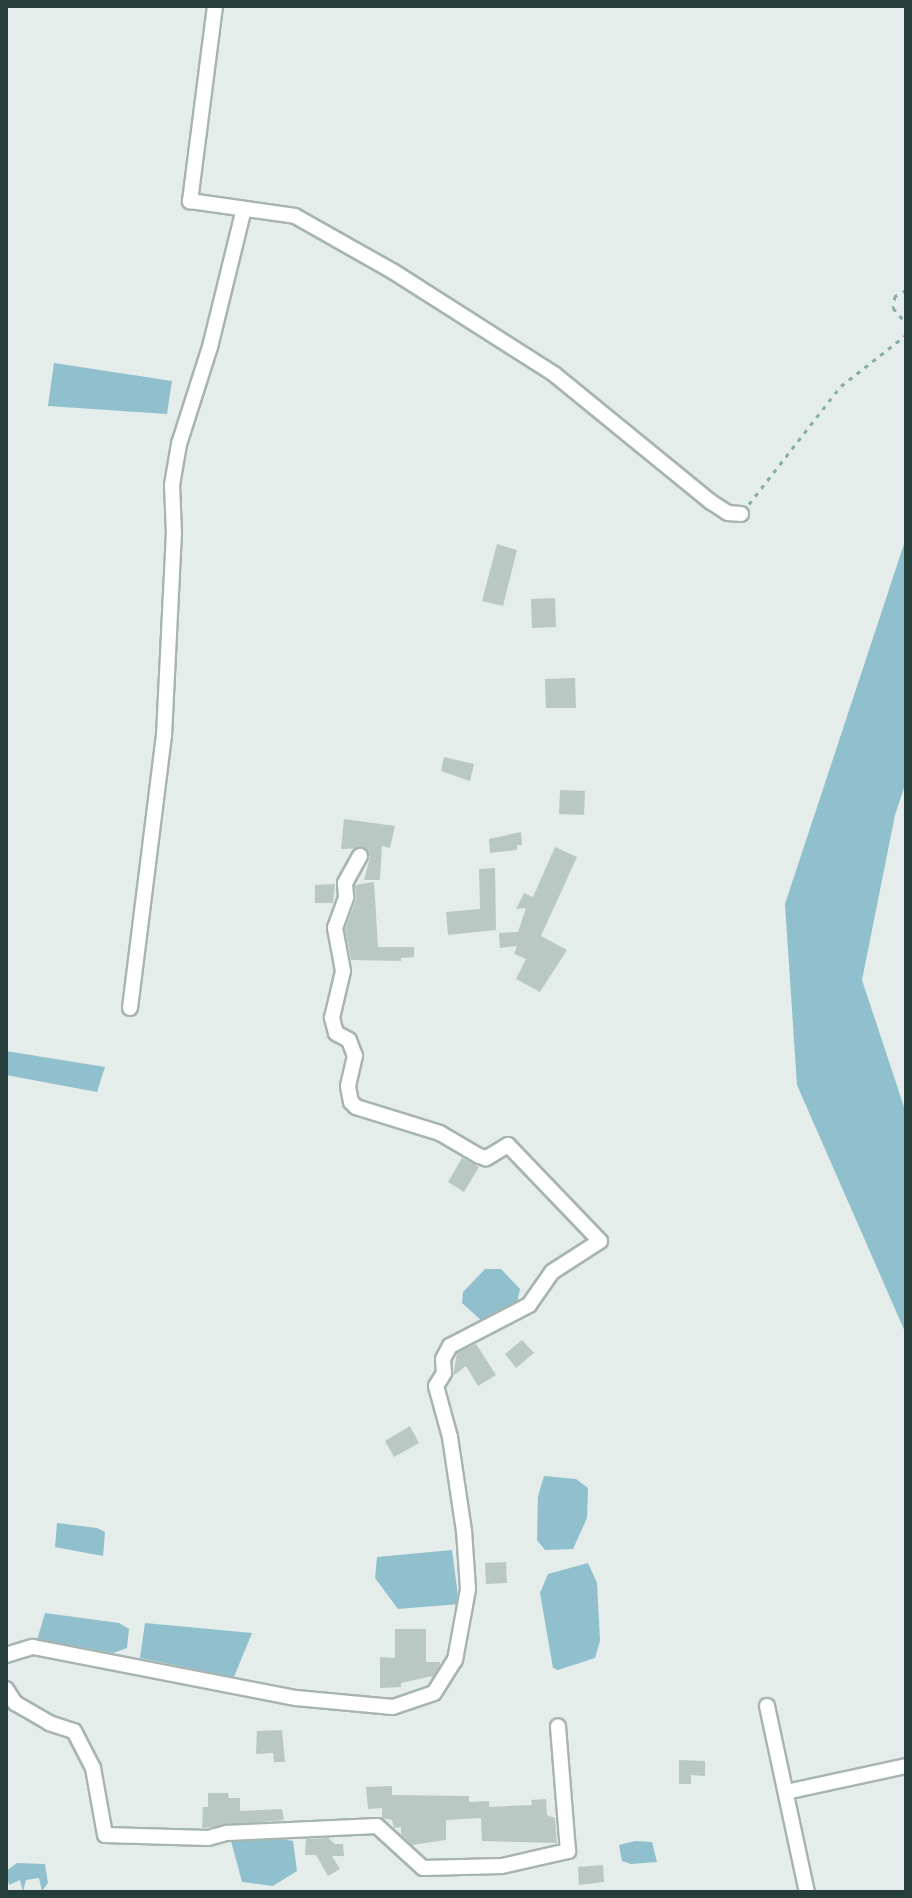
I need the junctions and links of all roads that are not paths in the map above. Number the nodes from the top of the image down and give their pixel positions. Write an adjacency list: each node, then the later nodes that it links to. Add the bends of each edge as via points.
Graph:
1 (215, 6): 2 (street, via 190,201)
2 (244, 209): 3 (street, via 295,216 394,272 554,374 711,502); 5 (street, via 172,485 164,736)
3 (741, 514)
4 (360, 856): 6 (street, via 345,883 346,897 335,928 343,971 332,1018 336,1033 349,1040 355,1056 348,1086 351,1102 440,1133 486,1158 508,1145 600,1241 552,1272 529,1305 450,1346 443,1359 444,1373 436,1386 450,1437 468,1589 455,1660 434,1693 393,1707 296,1698 33,1647)
5 (130, 1008)
6 (6, 1655)
7 (6, 1689): 9 (street, via 15,1703 74,1731 93,1768 105,1835 208,1838 377,1826 423,1868 502,1866 568,1851)
8 (767, 1706): 11 (street)
9 (558, 1726)
10 (906, 1766): 11 (street)
11 (786, 1792): 12 (street)
12 (807, 1892)

